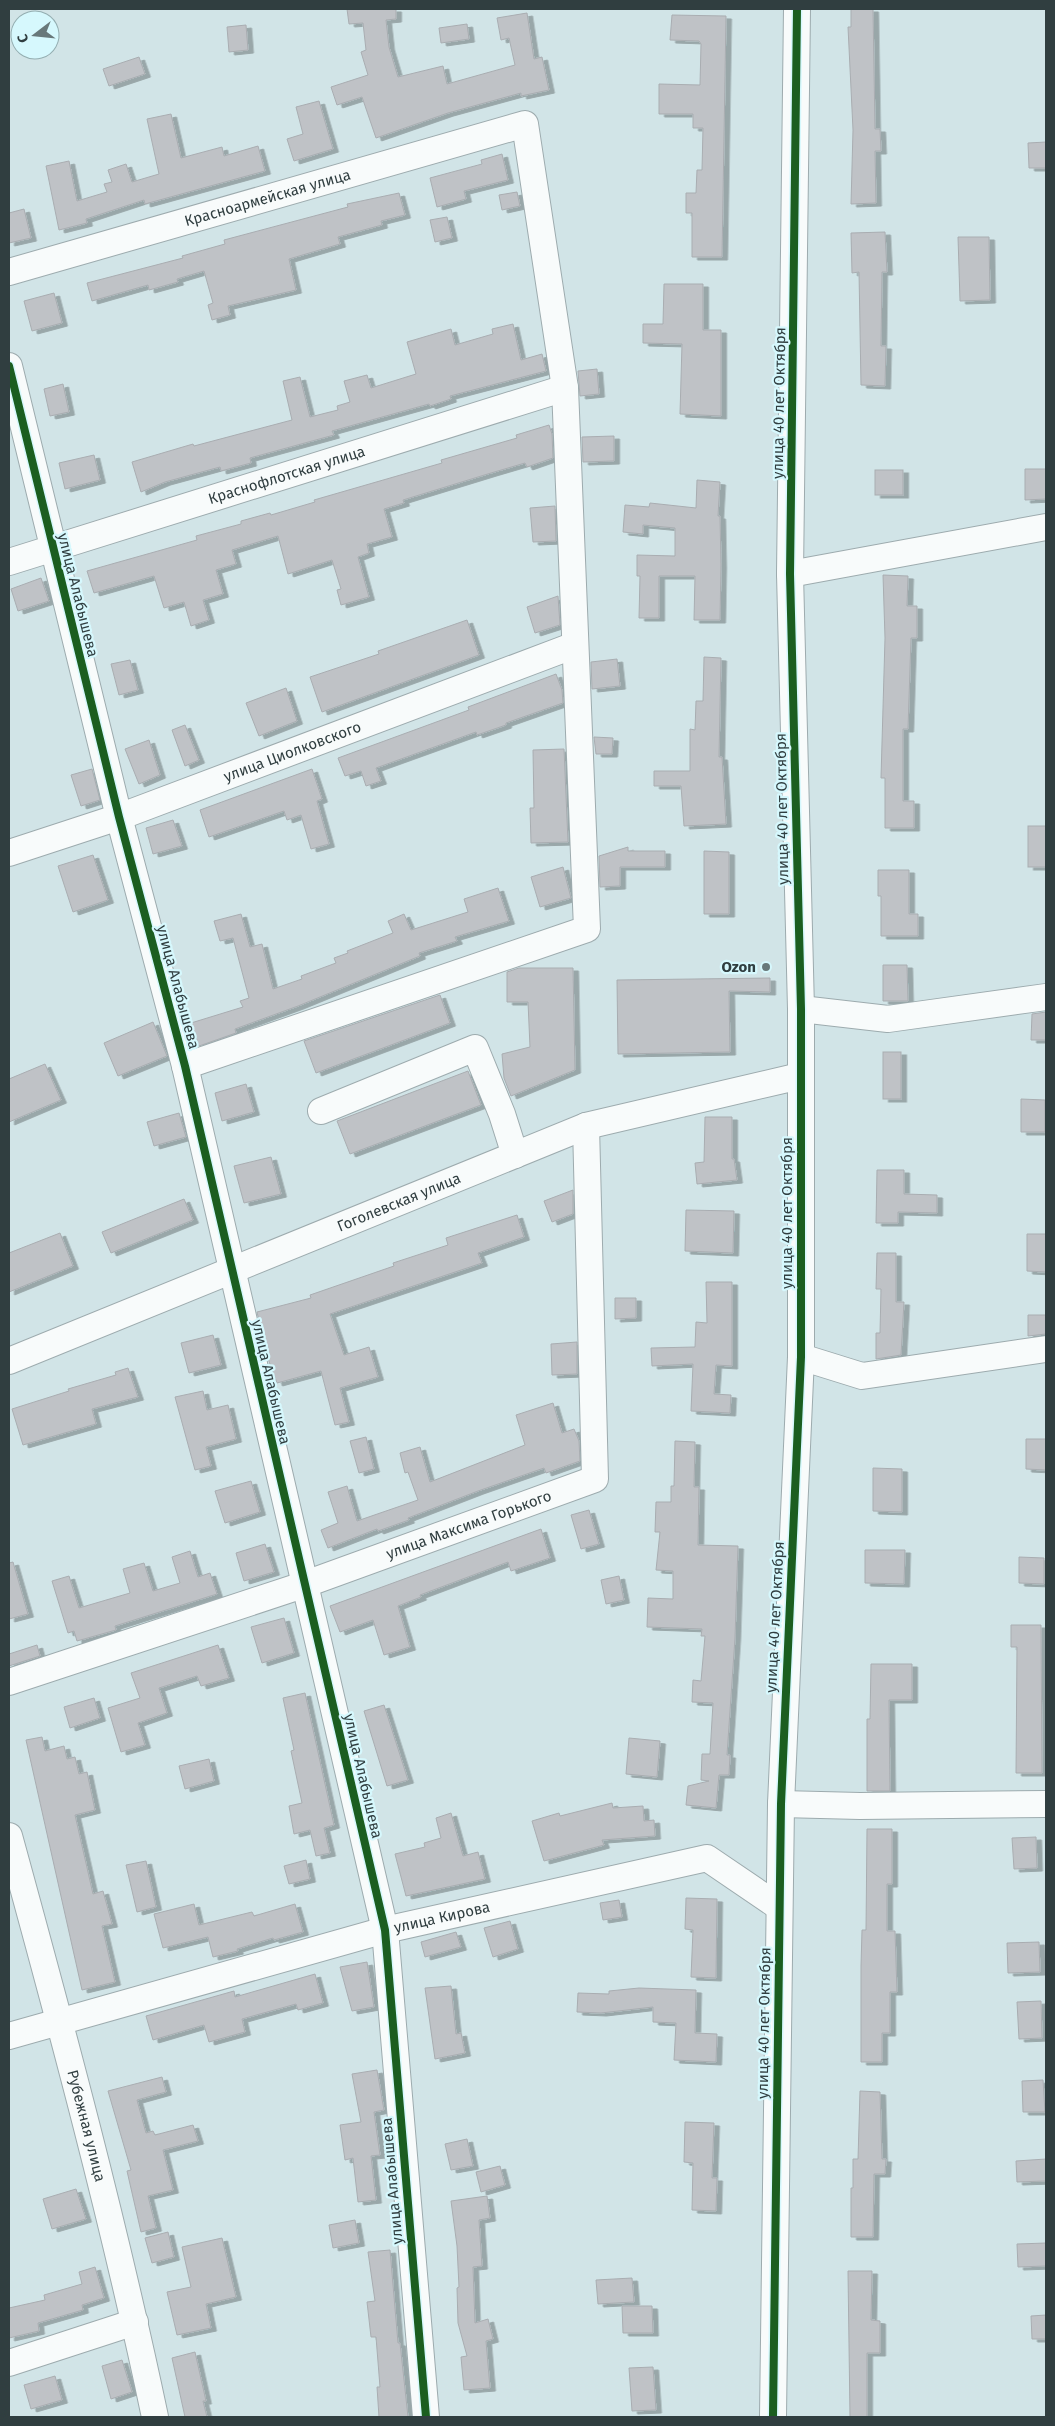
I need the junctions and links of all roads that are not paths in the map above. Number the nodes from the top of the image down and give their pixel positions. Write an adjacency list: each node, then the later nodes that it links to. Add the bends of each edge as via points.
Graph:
1 (797, 9): 8 (street, улица 40 лет Октября)
2 (9, 272): 4 (street, Красноармейская улица, via 525,124)
3 (9, 366): 6 (street, улица Алабышева)
4 (565, 388): 6 (street, Краснофлотская улица); 9 (street)
5 (1046, 527): 8 (street)
6 (52, 547): 7 (street, Краснофлотская улица); 10 (street, улица Алабышева)
7 (9, 562)
8 (790, 574): 13 (street, улица 40 лет Октября)
9 (575, 645): 10 (street, улица Циолковского); 14 (street, via 586,929)
10 (119, 817): 11 (street, улица Циолковского); 14 (street, улица Алабышева)
11 (9, 853)
12 (1046, 997): 13 (street, via 888,1019)
13 (801, 1010): 15 (street, улица 40 лет Октября)
14 (185, 1066): 19 (street, улица Алабышева)
15 (800, 1076): 17 (street, Гоголевская улица); 21 (street, улица 40 лет Октября)
16 (321, 1111): 18 (street, via 475,1048)
17 (586, 1126): 18 (street, Гоголевская улица); 23 (street, улица Максима Горького, via 595,1479)
18 (515, 1155): 19 (street, Гоголевская улица)
19 (231, 1269): 22 (street, Гоголевская улица); 23 (street, улица Алабышева)
20 (1046, 1349): 21 (street, via 862,1376)
21 (801, 1356): 25 (street, улица 40 лет Октября)
22 (9, 1361)
23 (303, 1585): 24 (street, улица Максима Горького); 29 (street, улица Алабышева)
24 (9, 1682)
25 (781, 1804): 26 (street); 28 (street, улица 40 лет Октября)
26 (1046, 1804)
27 (9, 1836): 30 (street, Рубежная улица)
28 (779, 1907): 29 (street, улица Кирова, via 707,1858); 36 (street, улица 40 лет Октября)
29 (385, 1930): 30 (street, улица Кирова); 35 (street, улица Алабышева)
30 (60, 2022): 31 (street, улица Кирова); 32 (street, Рубежная улица)
31 (9, 2036)
32 (135, 2322): 33 (street); 34 (street, Рубежная улица)
33 (9, 2363)
34 (155, 2417)
35 (426, 2417)
36 (773, 2417)

